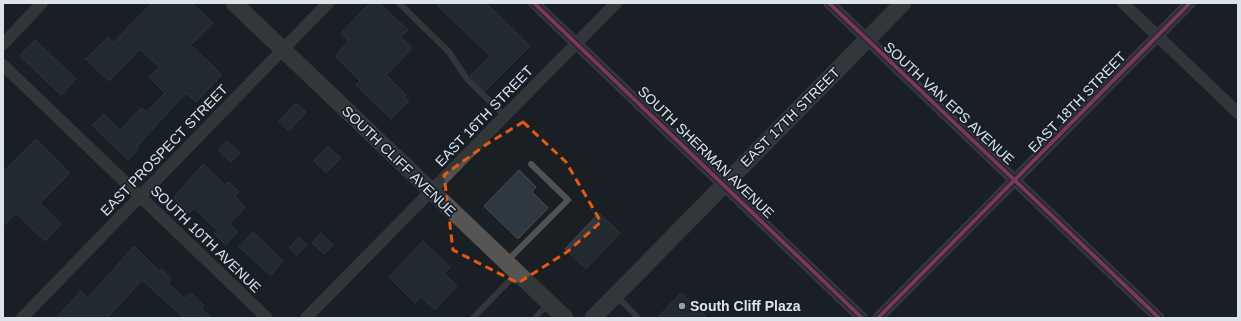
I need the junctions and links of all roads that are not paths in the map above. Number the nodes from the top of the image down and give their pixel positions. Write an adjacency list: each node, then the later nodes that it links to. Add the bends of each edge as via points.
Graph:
1 (42, 3): 14 (street)
2 (234, 3): 15 (street, SOUTH CLIFF AVENUE)
3 (328, 3): 15 (street, EAST PROSPECT STREET)
4 (399, 3): 18 (lane, via 449,52 467,79)
5 (534, 3): 13 (street, SOUTH SHERMAN AVENUE)
6 (616, 3): 13 (street, EAST 16TH STREET)
7 (829, 3): 12 (street, SOUTH VAN EPS AVENUE)
8 (903, 3): 12 (street, EAST 17TH STREET)
9 (1123, 3): 11 (street)
10 (1190, 3): 11 (street, EAST 18TH STREET)
11 (1157, 36): 17 (street); 20 (street, EAST 18TH STREET)
12 (866, 40): 20 (street, SOUTH VAN EPS AVENUE); 21 (street, EAST 17TH STREET)
13 (576, 43): 18 (street, EAST 16TH STREET); 21 (street, SOUTH SHERMAN AVENUE)
14 (3, 44)
15 (283, 50): 22 (street, SOUTH CLIFF AVENUE); 23 (street, EAST PROSPECT STREET)
16 (3, 64): 23 (street, SOUTH 10TH AVENUE)
17 (1238, 113)
18 (505, 116): 22 (street, EAST 16TH STREET)
19 (531, 164): 24 (lane, via 568,200)
20 (1015, 181): 36 (street, EAST 18TH STREET); 37 (street, SOUTH VAN EPS AVENUE)
21 (724, 184): 25 (street, EAST 17TH STREET); 35 (street, SOUTH SHERMAN AVENUE)
22 (431, 192): 24 (street, SOUTH CLIFF AVENUE); 30 (street, EAST 16TH STREET)
23 (139, 196): 28 (street, EAST PROSPECT STREET); 29 (street, SOUTH 10TH AVENUE)
24 (512, 268): 26 (street, SOUTH CLIFF AVENUE); 27 (lane)
25 (616, 295): 33 (street, EAST 17TH STREET); 34 (lane)
26 (549, 303): 31 (lane); 32 (street, SOUTH CLIFF AVENUE)
27 (476, 317)
28 (22, 318)
29 (267, 318)
30 (306, 318)
31 (535, 318)
32 (565, 318)
33 (593, 318)
34 (638, 318)
35 (862, 318)
36 (878, 318)
37 (1159, 318)

